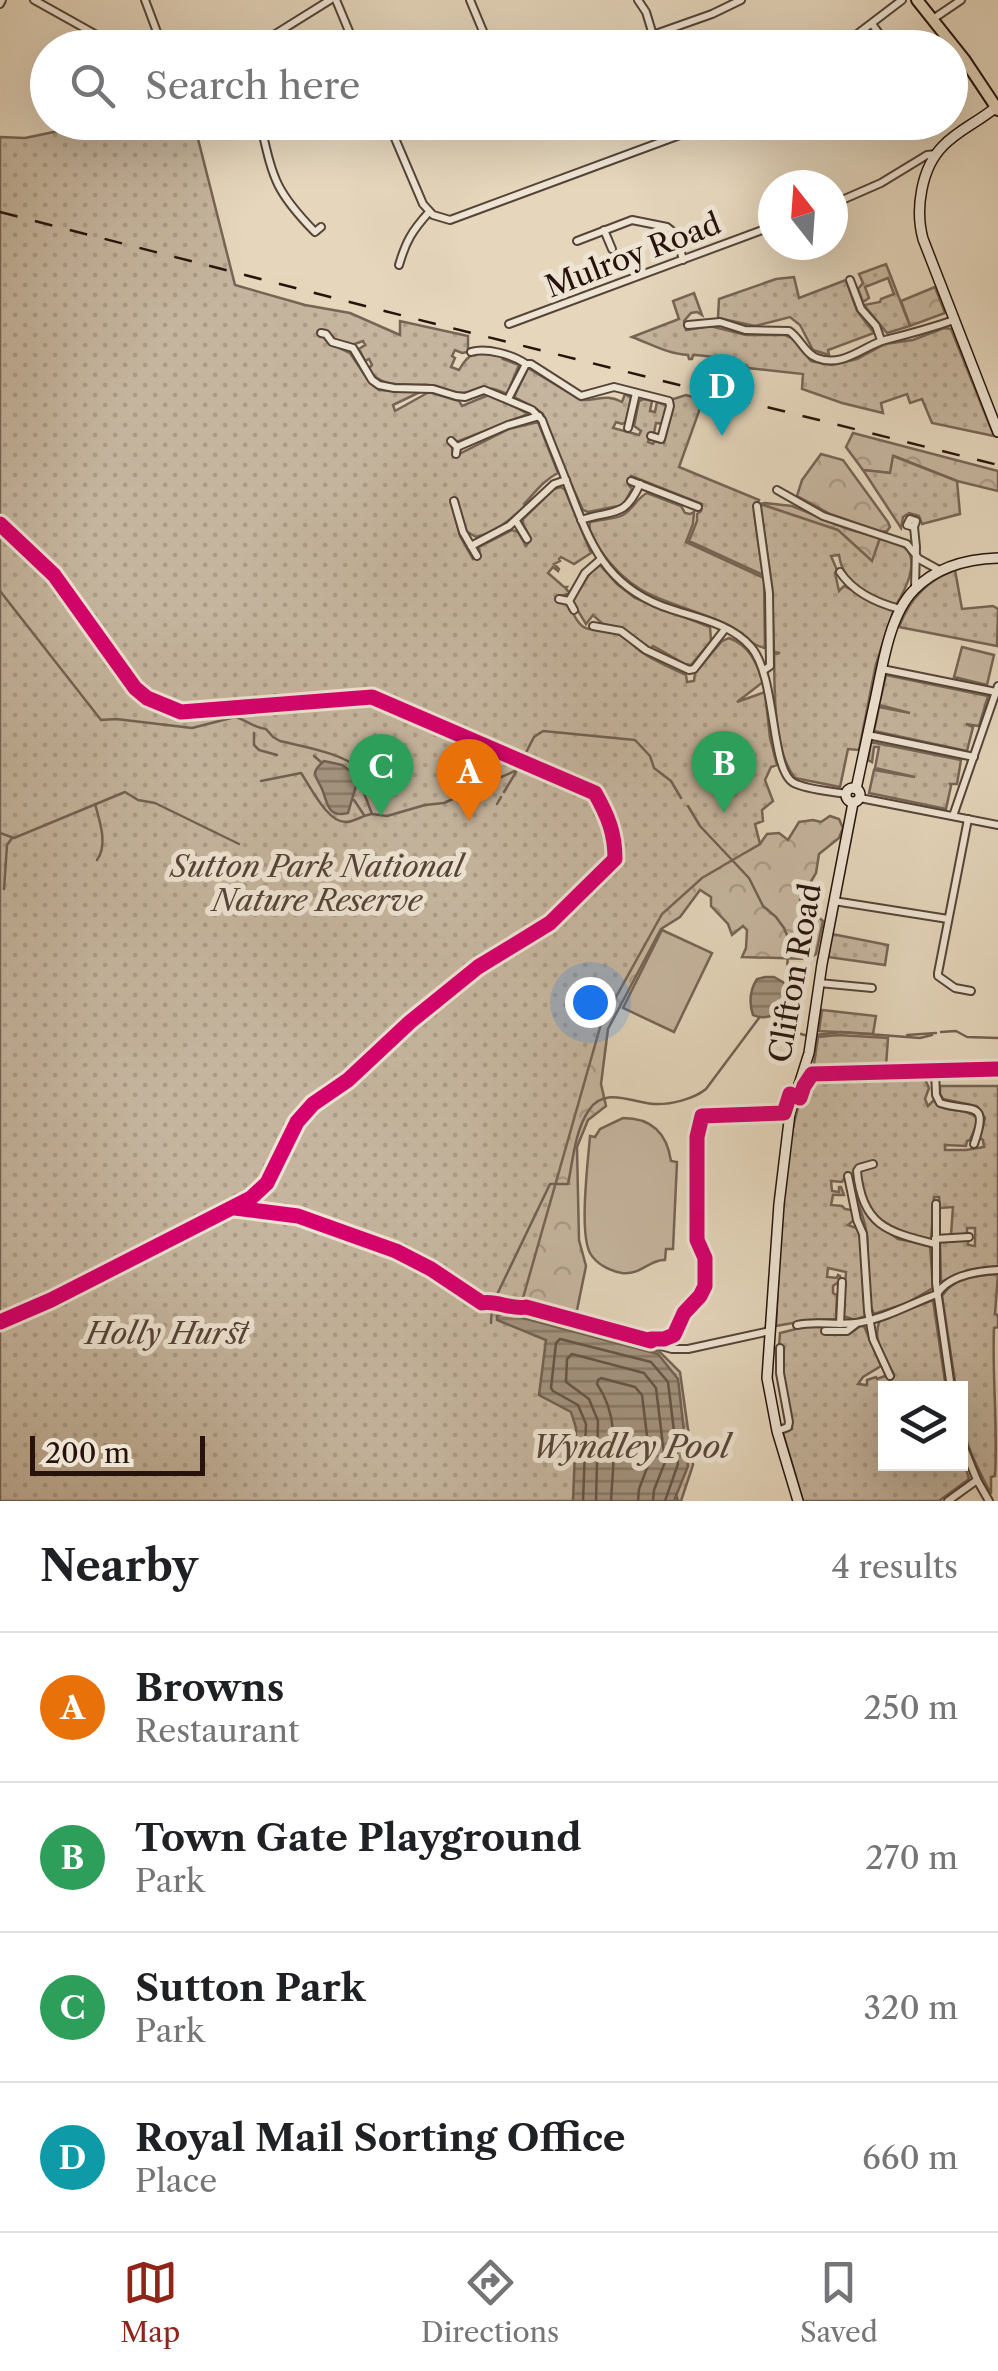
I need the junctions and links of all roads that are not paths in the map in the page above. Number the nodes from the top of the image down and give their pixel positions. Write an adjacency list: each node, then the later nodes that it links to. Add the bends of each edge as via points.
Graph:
1 (34, 0): 12 (street)
2 (146, 0): 13 (street)
3 (333, 0): 14 (street); 15 (street)
4 (470, 0): 16 (street)
5 (638, 0): 17 (street)
6 (741, 0): 18 (street)
7 (902, 0): 11 (street)
8 (917, 0): 10 (main road)
9 (961, 0): 10 (street)
10 (933, 19): 21 (main road)
11 (872, 24): 19 (street); 20 (street)
12 (88, 30)
13 (157, 30)
14 (284, 30)
15 (347, 30)
16 (482, 30)
17 (651, 30)
18 (667, 30)
19 (864, 30)
20 (876, 30)
21 (941, 30)
22 (968, 66): 23 (main road)
23 (998, 107): 24 (street)
24 (968, 127)
25 (264, 140): 32 (street, via 278,188 315,232)
26 (395, 140): 31 (street)
27 (667, 140): 31 (street, via 457,219)
28 (950, 140): 29 (street)
29 (936, 154): 30 (street); 40 (street, via 921,194 920,228)
30 (848, 197)
31 (429, 212): 38 (street, via 407,240)
32 (320, 227)
33 (604, 230): 35 (street); 36 (street); 37 (street, via 632,220 667,227 678,238)
34 (758, 232): 37 (street, Mulroy Road)
35 (576, 241)
36 (612, 250)
37 (683, 260): 42 (street, Mulroy Road)
38 (399, 265)
39 (854, 282): 44 (street)
40 (954, 320): 44 (street); 53 (street)
41 (693, 321): 44 (street, via 789,331 820,359 850,356)
42 (510, 324)
43 (321, 332): 46 (street)
44 (881, 341)
45 (361, 343): 46 (street)
46 (352, 348): 50 (street, via 378,385 465,397 484,390)
47 (471, 352): 48 (street)
48 (526, 364): 49 (street, via 581,396 614,387); 50 (street)
49 (636, 393): 52 (street); 54 (street, via 670,403 661,439)
50 (508, 398): 51 (street)
51 (540, 416): 55 (street); 56 (street)
52 (628, 428)
53 (998, 432)
54 (652, 436)
55 (454, 447)
56 (566, 480): 63 (street); 64 (street)
57 (631, 481): 58 (street)
58 (640, 484): 62 (street); 63 (street, via 626,508)
59 (778, 490): 68 (street, via 822,516)
60 (454, 501): 67 (street)
61 (758, 506): 82 (street, via 769,593 770,666)
62 (693, 507)
63 (581, 520): 71 (street)
64 (516, 521): 66 (street); 67 (street)
65 (914, 527): 68 (street)
66 (527, 539)
67 (471, 546): 69 (street)
68 (915, 552): 72 (street); 74 (street)
69 (477, 556)
70 (998, 558): 72 (street)
71 (600, 559): 76 (street); 80 (street, via 636,593)
72 (940, 571): 74 (street)
73 (840, 572): 77 (street, via 843,583)
74 (915, 588): 77 (street, Clifton Road)
75 (558, 600): 76 (street)
76 (569, 600): 78 (street)
77 (900, 609): 81 (street, Clifton Road)
78 (574, 610)
79 (593, 626): 80 (street, via 621,631 690,674)
80 (725, 629): 82 (street, via 749,644)
81 (882, 669): 83 (street); 84 (street, Clifton Road)
82 (764, 670): 86 (street, via 787,777)
83 (997, 689): 85 (street)
84 (868, 735): 85 (street); 86 (street, Clifton Road)
85 (974, 757): 87 (street)
86 (854, 796): 87 (street); 90 (street, Clifton Road)
87 (953, 816): 88 (street)
88 (968, 819): 89 (street); 91 (street)
89 (998, 825)
90 (833, 901): 91 (street); 92 (street, Clifton Road)
91 (948, 919): 94 (street, via 938,976)
92 (819, 983): 93 (street); 97 (street, Clifton Road)
93 (872, 988)
94 (971, 991)
95 (998, 1069): 96 (street)
96 (935, 1070): 97 (street); 98 (street, via 940,1103 979,1114)
97 (804, 1074): 112 (street, Clifton Road, via 790,1113 778,1204)
98 (975, 1144)
99 (873, 1164): 103 (street, via 857,1171 866,1210 903,1237)
100 (848, 1176): 108 (street, via 863,1234)
101 (936, 1204): 103 (street)
102 (971, 1237): 103 (street)
103 (935, 1242): 106 (street)
104 (998, 1270): 106 (street, via 958,1278)
105 (839, 1287): 110 (street)
106 (937, 1294): 108 (street); 116 (street)
107 (518, 1308): 112 (street, via 672,1349)
108 (870, 1320): 111 (street); 115 (street)
109 (797, 1324): 110 (street)
110 (840, 1324): 111 (street)
111 (857, 1324): 113 (street)
112 (771, 1331): 117 (street, Clifton Road, via 767,1378)
113 (825, 1331)
114 (780, 1348): 117 (street, via 789,1422)
115 (885, 1373)
116 (950, 1381)
117 (778, 1432): 120 (street, Clifton Road)
118 (968, 1458): 119 (street)
119 (977, 1480): 121 (street); 122 (street)
120 (798, 1501)
121 (948, 1501)
122 (988, 1501)

